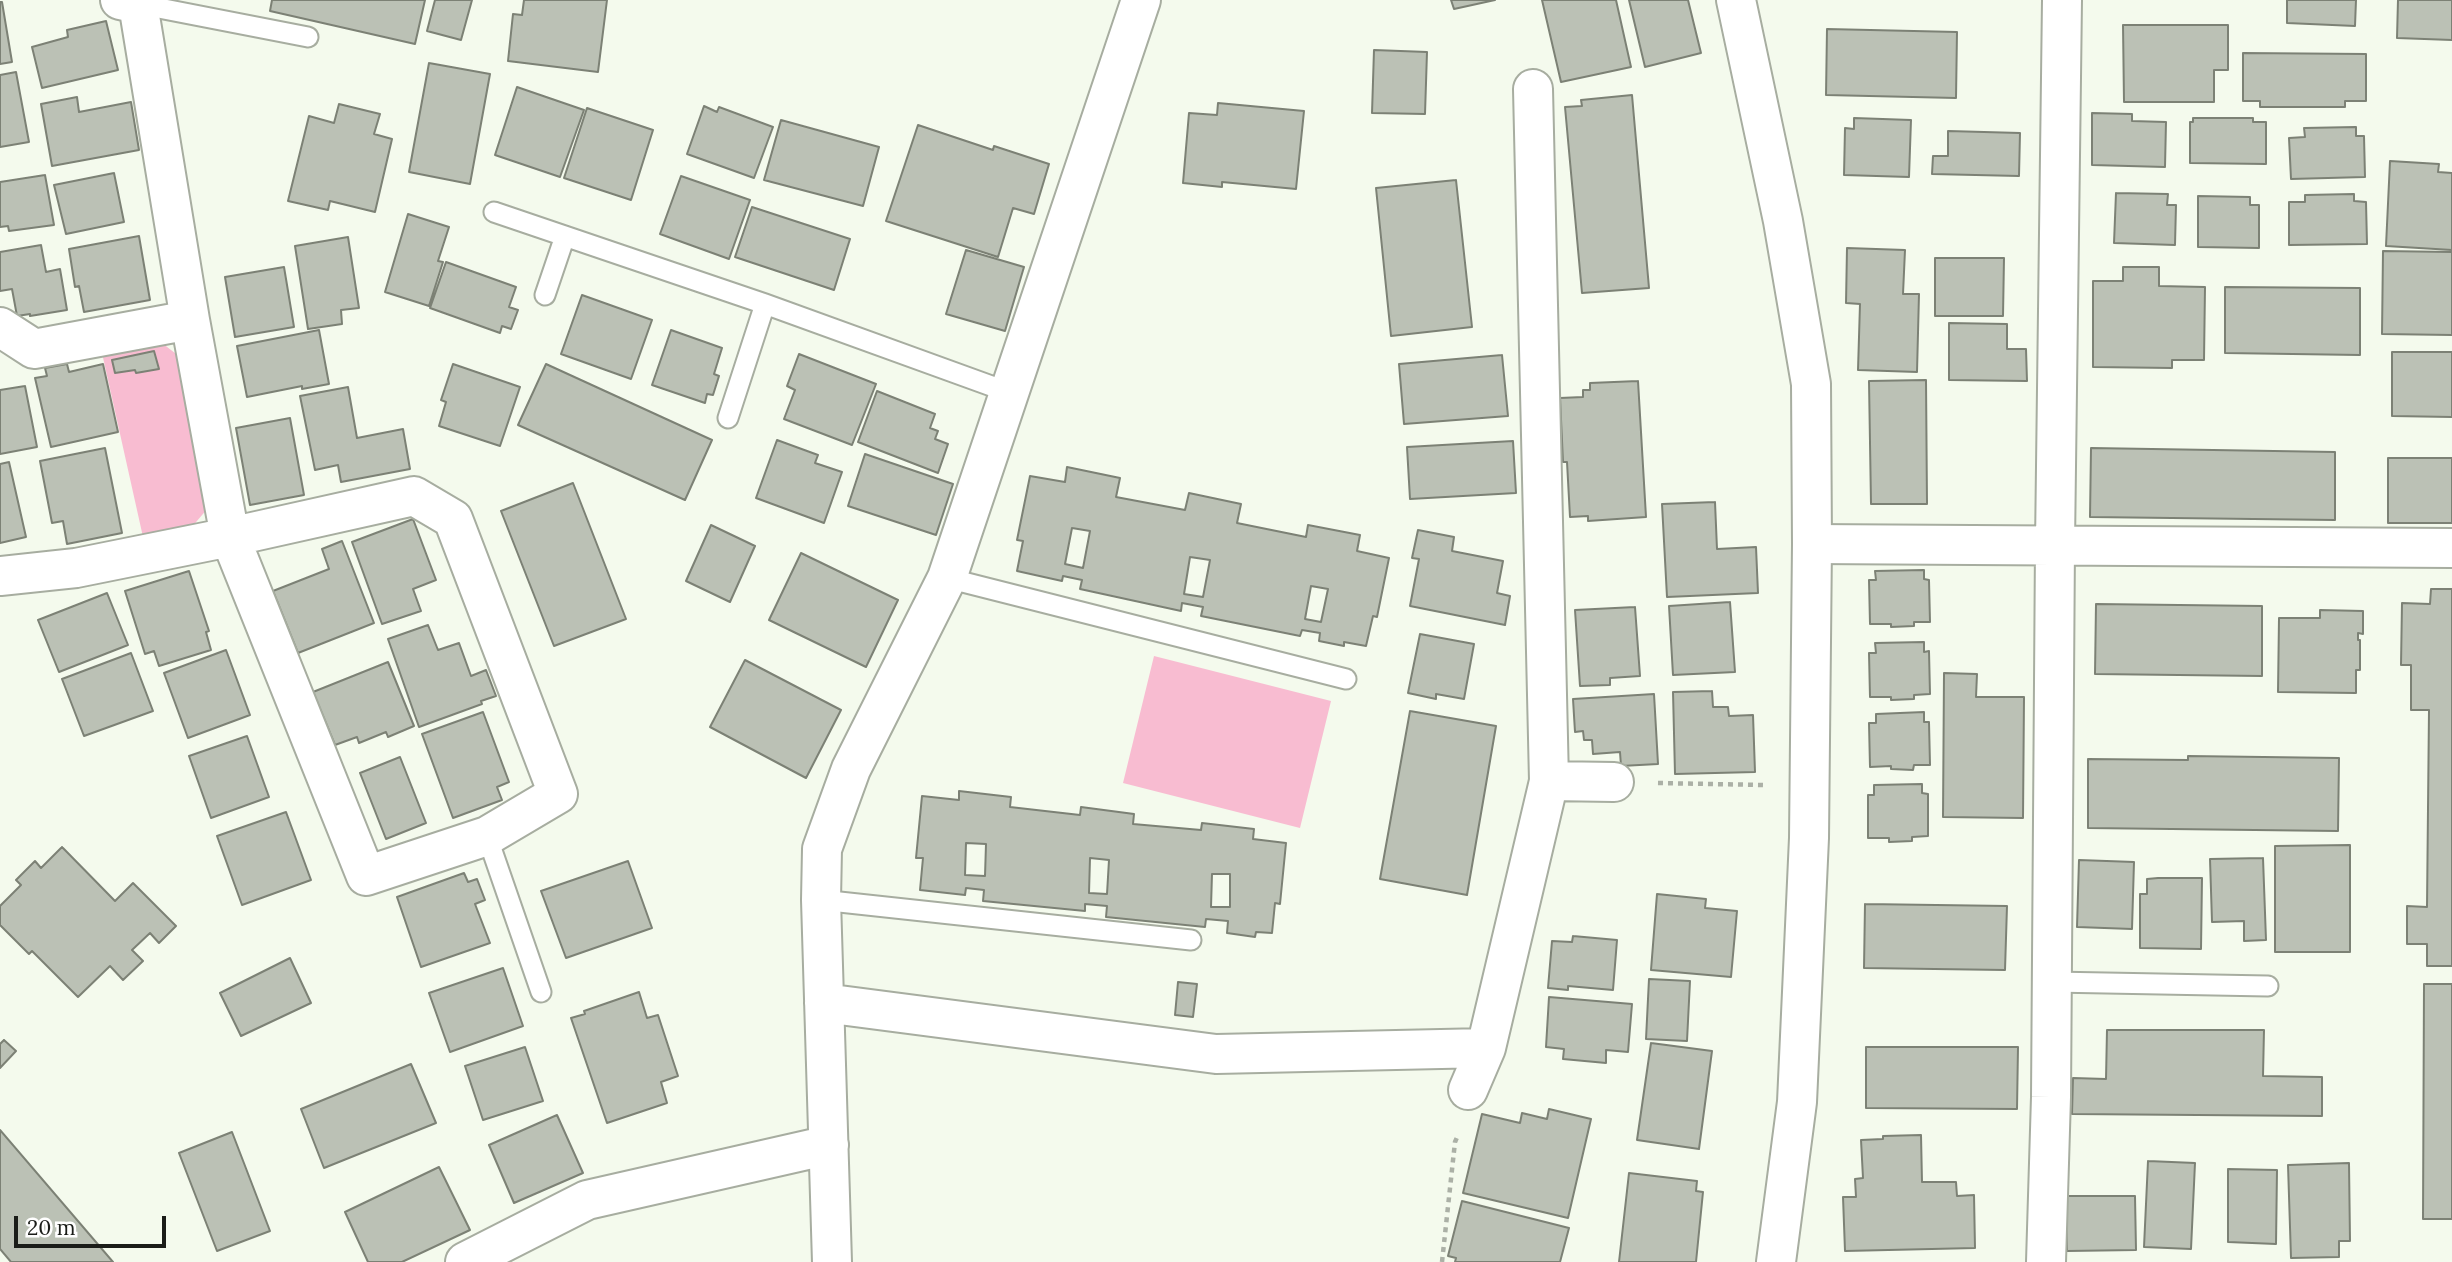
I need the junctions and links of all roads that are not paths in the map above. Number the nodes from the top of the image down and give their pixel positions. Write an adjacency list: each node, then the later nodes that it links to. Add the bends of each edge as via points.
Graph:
1 (1141, 0): 13 (street)
2 (1736, 0): 16 (street, via 1783,221 1811,384)
3 (2062, 0): 17 (street)
4 (129, 2): 5 (lane); 11 (street)
5 (309, 37)
6 (1533, 89): 22 (street)
7 (494, 212): 8 (lane)
8 (565, 236): 9 (lane); 10 (lane)
9 (545, 295)
10 (765, 304): 13 (lane); 14 (lane)
11 (190, 320): 12 (street, via 34,349); 15 (street)
12 (0, 327)
13 (1008, 392): 20 (street)
14 (729, 418)
15 (230, 537): 19 (street, via 76,568); 24 (street, via 366,876); 24 (street, via 414,496 453,519 558,794)
16 (1812, 544): 17 (street); 36 (street, via 1809,838 1797,1088)
17 (2055, 544): 18 (street); 27 (street)
18 (2452, 548)
19 (0, 576)
20 (947, 578): 21 (lane); 25 (street, via 851,769 822,849)
21 (1346, 678)
22 (1549, 781): 23 (street); 31 (street)
23 (1614, 782)
24 (487, 836): 29 (lane)
25 (821, 900): 26 (lane); 30 (street)
26 (1191, 940)
27 (2052, 982): 28 (lane); 37 (street)
28 (2268, 986)
29 (541, 992)
30 (824, 1003): 31 (street, via 1216,1055); 33 (street)
31 (1486, 1048): 32 (street)
32 (1468, 1090)
33 (829, 1145): 34 (street, via 587,1200); 35 (street)
34 (464, 1262)
35 (832, 1262)
36 (1776, 1262)
37 (2046, 1262)

